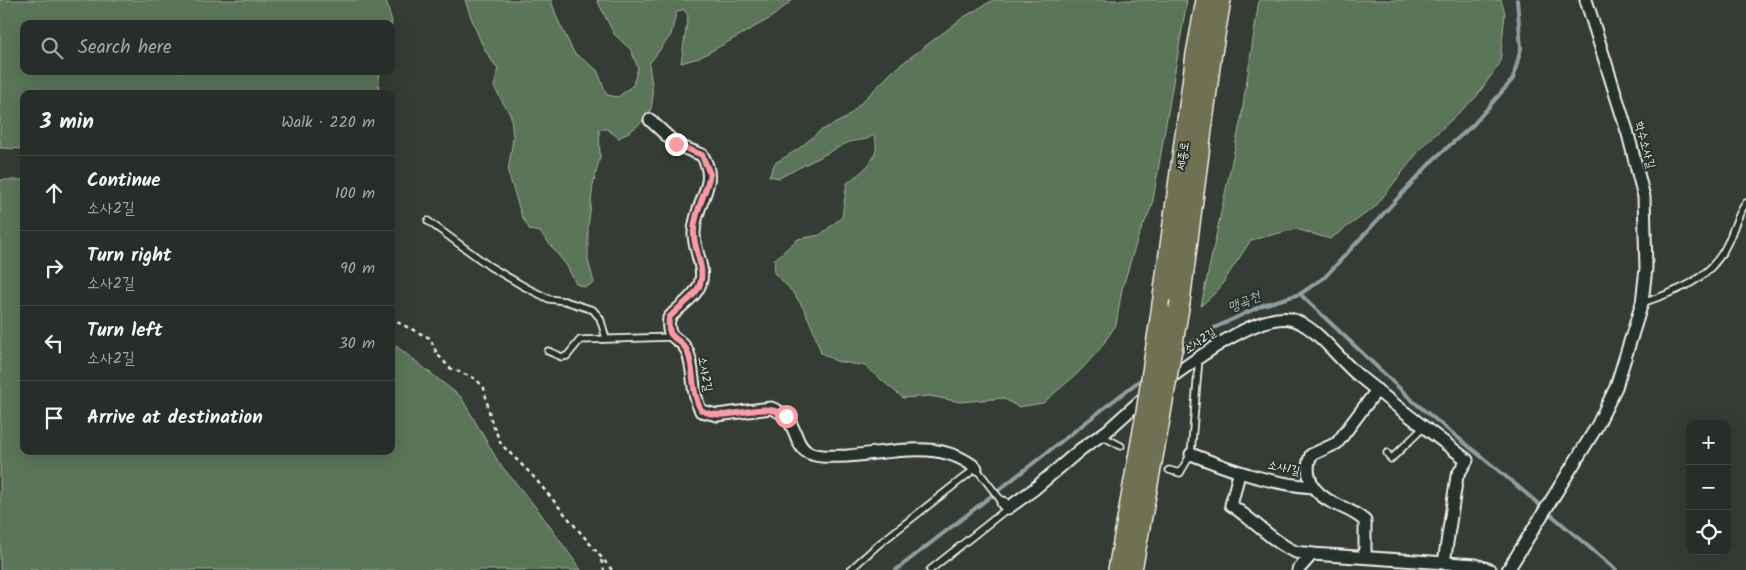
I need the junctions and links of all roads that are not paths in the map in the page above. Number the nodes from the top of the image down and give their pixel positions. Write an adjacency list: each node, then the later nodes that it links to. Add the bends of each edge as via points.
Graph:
1 (1206, 0): 13 (main road, 세종로, bridge, via 1162,312)
2 (1221, 0): 13 (main road, 세종로, bridge, via 1180,302)
3 (1586, 0): 7 (street, 학수소사길, via 1644,196 1646,268)
4 (650, 120): 8 (street, via 676,144 702,155 710,174 696,212 694,231 702,274 700,284 669,318 668,328)
5 (1746, 203): 7 (lane, via 1728,244 1698,280)
6 (428, 221): 9 (lane, via 489,266 525,287 549,299 592,310 600,318)
7 (1642, 303): 33 (street, 학수소사길, via 1616,387 1596,428)
8 (672, 337): 9 (lane); 19 (street, 소사2길, via 686,347 696,402 707,414 771,408 786,416 802,447 808,452 830,457 942,450 965,459)
9 (606, 338): 10 (lane, via 580,340 562,357)
10 (548, 351)
11 (1200, 356): 12 (street, 소사2길, via 1225,340 1262,324 1275,319 1289,319 1307,326); 15 (street, 소사2길, via 1136,403); 18 (lane)
12 (1377, 390): 14 (street, 소사2길); 22 (street, via 1337,442 1312,455 1307,474)
13 (1152, 422): 29 (main road); 30 (main road)
14 (1425, 427): 17 (lane, via 1391,459); 26 (street, 소사2길, via 1467,460 1457,476)
15 (1100, 435): 16 (lane); 23 (street, 소사2길)
16 (1121, 446)
17 (1387, 452)
18 (1191, 454): 20 (lane, via 1180,473); 21 (street, 소사1길)
19 (977, 470): 23 (lane, 소사2길); 27 (lane)
20 (1169, 470)
21 (1240, 474): 22 (street, 소사1길); 24 (street, via 1231,505 1295,552)
22 (1313, 487): 25 (street, 소사1길, via 1321,497 1335,506 1354,511 1365,521)
23 (1006, 505): 28 (lane)
24 (1312, 554): 25 (street); 31 (street)
25 (1365, 557): 26 (street)
26 (1444, 563): 32 (street)
27 (850, 570)
28 (930, 570)
29 (1118, 570)
30 (1132, 570)
31 (1298, 570)
32 (1490, 570)
33 (1508, 570)

